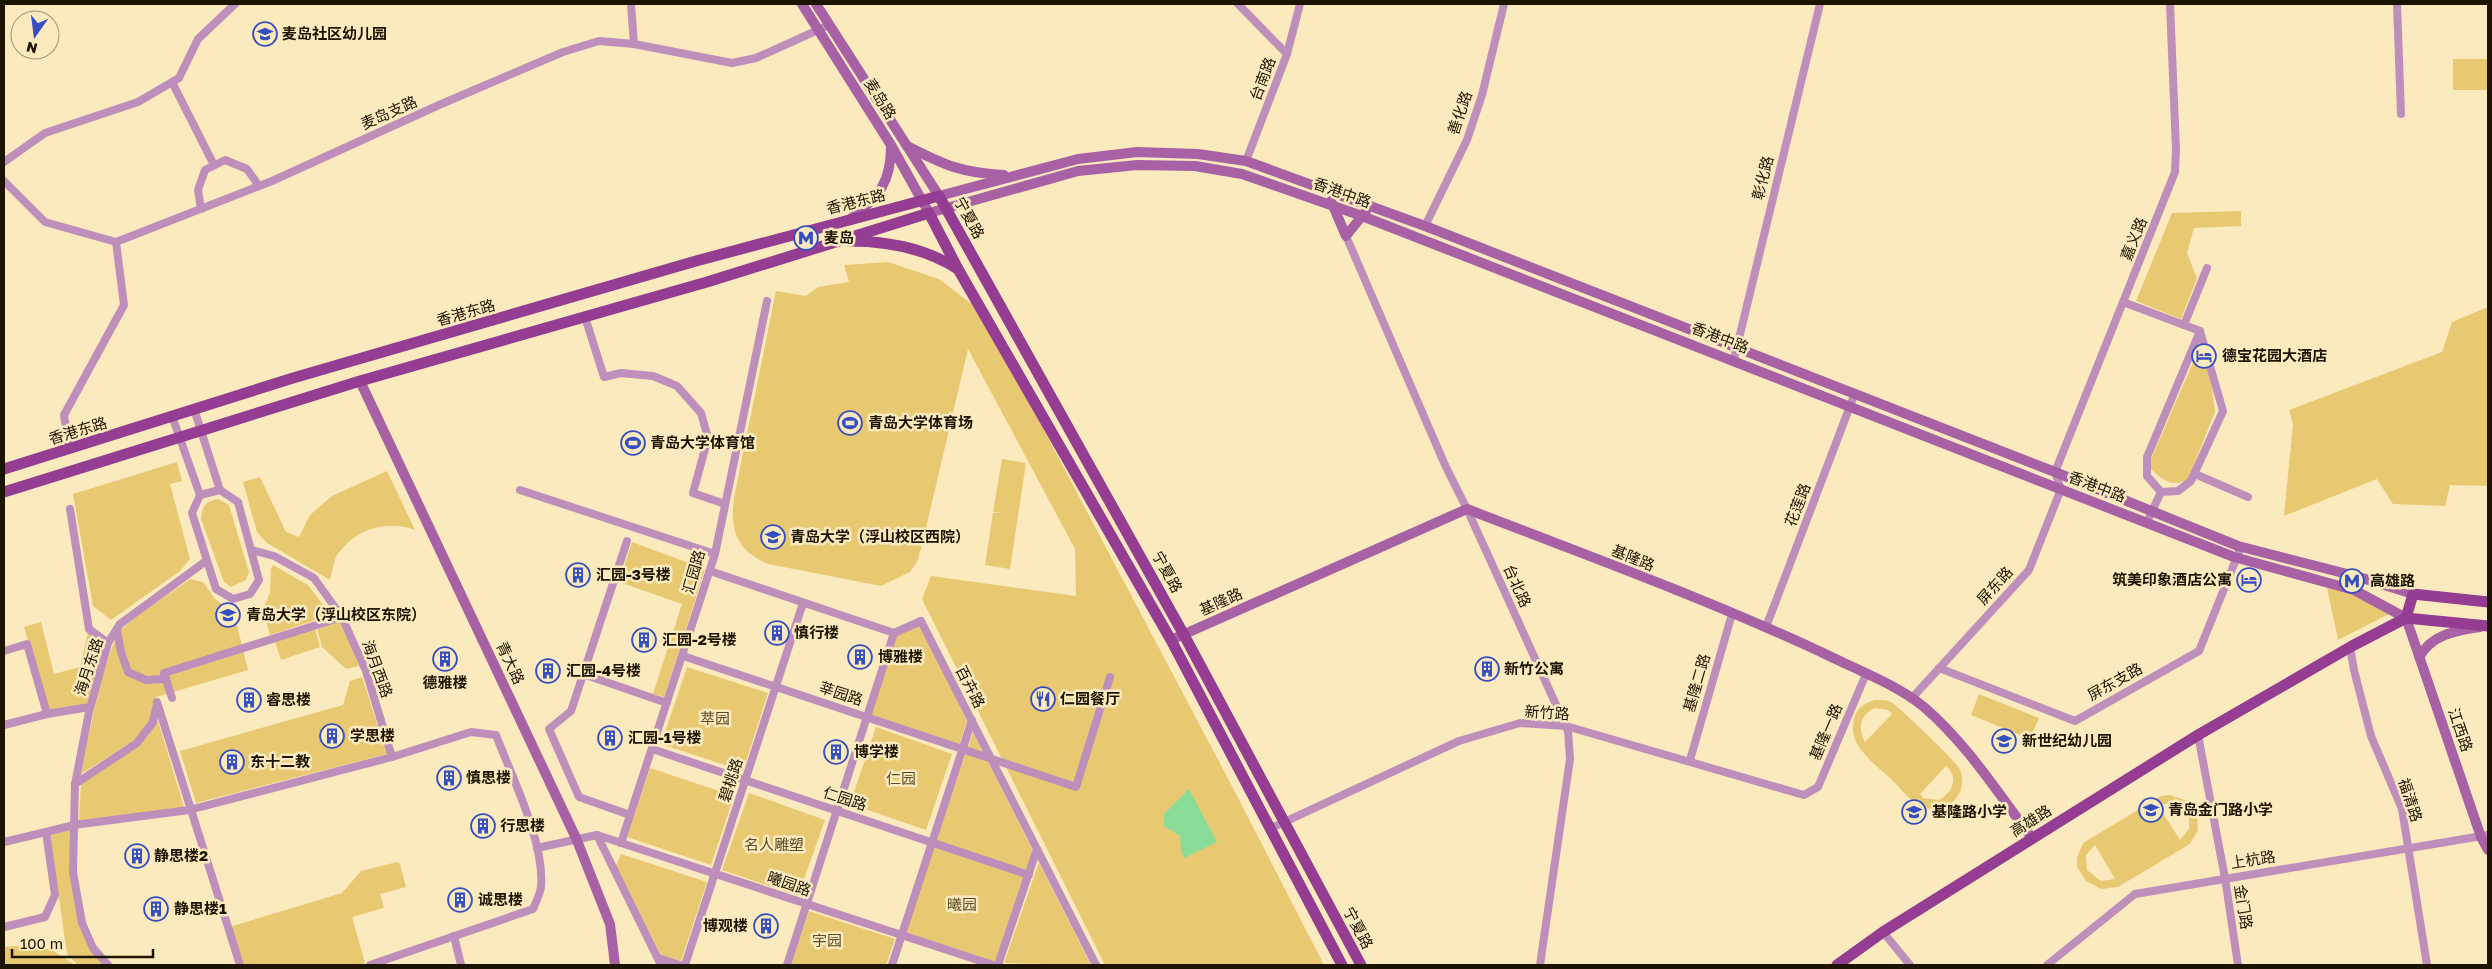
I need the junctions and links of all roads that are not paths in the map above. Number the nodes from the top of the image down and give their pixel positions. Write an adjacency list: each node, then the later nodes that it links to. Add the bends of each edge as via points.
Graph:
1 (235, 4): 15 (street, via 198,39 178,78)
2 (631, 4): 13 (street)
3 (802, 4): 12 (main road, 麦岛路)
4 (816, 4): 11 (main road, 麦岛路)
5 (1238, 4): 14 (street)
6 (1300, 4): 14 (street, 台南路)
7 (1504, 4): 35 (street, 善化路, via 1482,95 1467,140)
8 (1820, 4): 46 (street, 彰化路)
9 (2170, 4): 42 (street, 嘉义路, via 2175,172)
10 (2397, 4): 16 (street)
11 (829, 24): 12 (street, 麦岛支路); 18 (main road, 麦岛路)
12 (819, 30): 13 (street, 麦岛支路, via 756,58 732,63); 17 (main road, 麦岛路)
13 (634, 44): 24 (street, 麦岛支路, via 599,41 564,52)
14 (1287, 54): 20 (street, 台南路)
15 (172, 82): 19 (street, via 138,102 45,133); 21 (street)
16 (2401, 114)
17 (891, 145): 27 (main road, 麦岛路); 34 (main road, via 891,163 881,190)
18 (905, 145): 22 (main road, via 952,167); 26 (main road, 麦岛路)
19 (4, 162)
20 (1246, 162): 22 (main road, 香港中路, via 1198,154 1137,152 1078,159); 25 (main road, 香港中路)
21 (214, 166): 24 (street, via 225,160 247,169); 31 (street, via 204,170 198,190)
22 (1012, 175): 26 (main road, 香港中路)
23 (4, 181): 38 (street, via 45,222)
24 (259, 186): 31 (street, 麦岛支路)
25 (1329, 190): 28 (main road); 29 (main road, 香港中路)
26 (939, 196): 27 (main road, 香港东路); 30 (main road, 宁夏路)
27 (923, 200): 32 (main road, 麦岛路); 34 (main road, 香港东路)
28 (1332, 205): 30 (main road, 香港中路, via 1242,174 1195,166 1137,165 1078,171); 33 (main road, 香港中路); 36 (main road)
29 (1370, 205): 33 (main road); 35 (main road, 香港中路)
30 (946, 208): 32 (main road, 香港中路); 88 (main road, 宁夏路)
31 (201, 209): 38 (street, 麦岛支路)
32 (929, 213): 37 (main road, 香港东路); 40 (main road, 宁夏路)
33 (1362, 216): 36 (main road); 47 (main road, 香港中路)
34 (852, 218): 51 (main road, 香港东路)
35 (1425, 226): 46 (main road, 香港中路)
36 (1346, 236): 68 (street, 台北路)
37 (838, 241): 40 (main road, via 873,241 915,249 941,258); 43 (main road, 香港东路)
38 (116, 242): 55 (street, via 124,305 64,415)
39 (2207, 268): 44 (street)
40 (958, 269): 89 (main road, 宁夏路)
41 (767, 301): 66 (street, 汇园路)
42 (2123, 302): 44 (street); 57 (street, 嘉义路)
43 (585, 317): 48 (main road, 香港东路); 66 (street, via 604,377 621,373 653,376 677,386 701,413 708,438 694,493)
44 (2184, 325): 45 (street)
45 (2200, 331): 58 (street, via 2223,411); 63 (street, via 2147,458 2147,476)
46 (1737, 347): 47 (street, 彰化路); 49 (main road, 香港中路)
47 (1734, 360): 50 (main road, 香港中路)
48 (360, 381): 53 (main road, 香港东路); 128 (main road, 青大路)
49 (1855, 393): 50 (street, 花莲路); 57 (main road, 香港中路)
50 (1851, 406): 59 (main road, 香港中路); 85 (street, 花莲路)
51 (194, 409): 52 (main road, 香港东路); 53 (street)
52 (172, 416): 54 (street); 55 (main road, 香港东路)
53 (201, 430): 54 (main road, 香港东路); 60 (street)
54 (179, 437): 62 (main road, 香港东路); 64 (street)
55 (69, 449): 56 (main road, 香港东路)
56 (4, 469)
57 (2056, 472): 59 (street); 69 (main road, 香港中路)
58 (2195, 474): 63 (street, via 2178,491); 65 (street)
59 (2061, 489): 70 (main road, 香港中路); 95 (street, 屏东路, via 2029,570)
60 (220, 490): 64 (street); 73 (street, via 238,502)
61 (520, 490): 74 (street)
62 (4, 492)
63 (2161, 492): 69 (street)
64 (200, 495): 76 (street, via 192,513)
65 (2248, 497)
66 (725, 504): 74 (street, 汇园路)
67 (70, 509): 90 (street, via 89,629)
68 (1467, 509): 81 (main road, 基隆路); 88 (main road, 基隆路); 109 (street, 台北路)
69 (2151, 512): 70 (street); 72 (main road, 香港中路)
70 (2147, 522): 75 (main road, 香港中路)
71 (628, 541): 96 (street)
72 (2242, 547): 75 (street, 屏东支路); 78 (main road, 香港中路)
73 (252, 550): 76 (street, via 259,580 250,594 233,599 216,589); 82 (street, 海月西路, via 274,556 314,578)
74 (715, 554): 77 (street, 汇园路)
75 (2237, 557): 83 (main road, 香港中路, via 2354,590); 95 (street, 屏东支路, via 2199,650 2075,721)
76 (206, 561): 86 (street, 海月东路, via 120,624)
77 (710, 571): 79 (street); 93 (street, 汇园路)
78 (2413, 594): 80 (main road, 香港中路); 83 (main road)
79 (803, 602): 87 (street); 100 (street, 碧桃路)
80 (2488, 602)
81 (1732, 614): 85 (main road, 基隆路); 115 (street, 基隆二路)
82 (342, 617): 99 (street, via 164,673); 113 (street, 海月西路, via 366,671)
83 (2406, 618): 84 (main road, 香港中路); 91 (main road, 高雄路); 94 (main road, 江西路)
84 (2488, 626): 94 (main road, via 2455,631 2433,639)
85 (1766, 627): 97 (main road, 基隆路)
86 (117, 630): 90 (street, 海月东路); 99 (street, via 128,672 146,680)
87 (894, 633): 106 (street); 107 (street, 百卉路, via 921,621)
88 (1184, 635): 89 (main road, 基隆路); 122 (main road, 宁夏路)
89 (1171, 640): 124 (main road, 宁夏路)
90 (108, 643): 104 (street, 海月东路)
91 (2350, 647): 110 (main road, 高雄路); 134 (street, 福清路, via 2371,736 2402,809)
92 (4, 651): 105 (street, via 27,644)
93 (683, 656): 100 (street); 103 (street, 汇园路)
94 (2419, 657): 127 (main road, 江西路)
95 (1940, 668): 102 (street, 屏东路)
96 (583, 674): 103 (street); 121 (street, via 571,711 549,730 579,797)
97 (1866, 674): 102 (main road, 基隆路); 118 (street, 基隆一路, via 1818,787)
98 (1110, 677): 114 (street, via 1076,787)
99 (166, 679): 101 (street)
100 (776, 687): 106 (street); 116 (street, 碧桃路)
101 (172, 698)
102 (1912, 698): 129 (main road, 基隆路, via 1970,754)
103 (667, 702): 111 (street, 汇园路)
104 (90, 707): 105 (street); 117 (street, 海月东路)
105 (47, 714): 108 (street)
106 (866, 718): 112 (street); 120 (street)
107 (972, 720): 112 (street); 114 (street, 百卉路)
108 (4, 725)
109 (1566, 726): 115 (street, 新竹路); 122 (street, 新竹路, via 1520,723 1460,741); 160 (street, 台北路, via 1570,759)
110 (2198, 735): 129 (main road, 高雄路); 139 (street, 金门路)
111 (652, 749): 116 (street, 仁园路); 121 (street, 汇园路)
112 (962, 749): 114 (street); 131 (street)
113 (392, 757): 119 (street); 133 (street, via 470,732 496,735)
114 (991, 758): 135 (street, 百卉路)
115 (1690, 760): 118 (street, 新竹路)
116 (745, 780): 120 (street, 仁园路); 137 (street, 碧桃路)
117 (75, 784): 119 (street, via 137,742 153,722 158,702); 123 (street)
118 (1804, 795)
119 (189, 810): 123 (street); 147 (street)
120 (836, 811): 131 (street, 仁园路); 140 (street)
121 (630, 815): 132 (street, 汇园路)
122 (1284, 822): 124 (street, 新竹路); 159 (main road, 宁夏路)
123 (74, 825): 125 (street); 146 (street, via 73,872 82,923 94,948)
124 (1269, 829): 158 (main road, 宁夏路)
125 (46, 832): 130 (street); 141 (street, via 55,895 45,917)
126 (597, 835): 128 (street, 曦园路); 132 (street, 曦园路); 145 (street)
127 (2484, 836): 134 (street, 上杭路); 136 (main road, 江西路)
128 (576, 838): 133 (street, 曦园路); 150 (main road, 青大路, via 610,924)
129 (2032, 838): 142 (main road, 高雄路)
130 (4, 842)
131 (932, 842): 138 (street, 仁园路); 143 (street)
132 (621, 843): 137 (street, 曦园路)
133 (537, 848): 144 (street, via 541,889 533,909)
134 (2410, 849): 139 (street, 上杭路); 165 (street, 福清路)
135 (1037, 850): 138 (street); 157 (street, 百卉路)
136 (2488, 850)
137 (715, 873): 140 (street, 曦园路); 152 (street, 碧桃路)
138 (1029, 875): 156 (street)
139 (2225, 878): 163 (street, 上杭路, via 2134,894); 164 (street, 金门路)
140 (806, 904): 143 (street, 曦园路); 153 (street)
141 (4, 927)
142 (1883, 932): 161 (main road, 高雄路); 162 (street)
143 (901, 935): 154 (street); 155 (street, 曦园路)
144 (454, 936): 148 (street); 149 (street)
145 (659, 962): 151 (street)
146 (108, 965)
147 (240, 965)
148 (370, 965)
149 (461, 965)
150 (615, 965)
151 (680, 965)
152 (685, 965)
153 (786, 965)
154 (892, 965)
155 (993, 965)
156 (998, 965)
157 (1096, 965)
158 (1342, 965)
159 (1361, 965)
160 (1540, 965)
161 (1837, 965)
162 (1910, 965)
163 (2047, 965)
164 (2238, 965)
165 (2427, 965)

